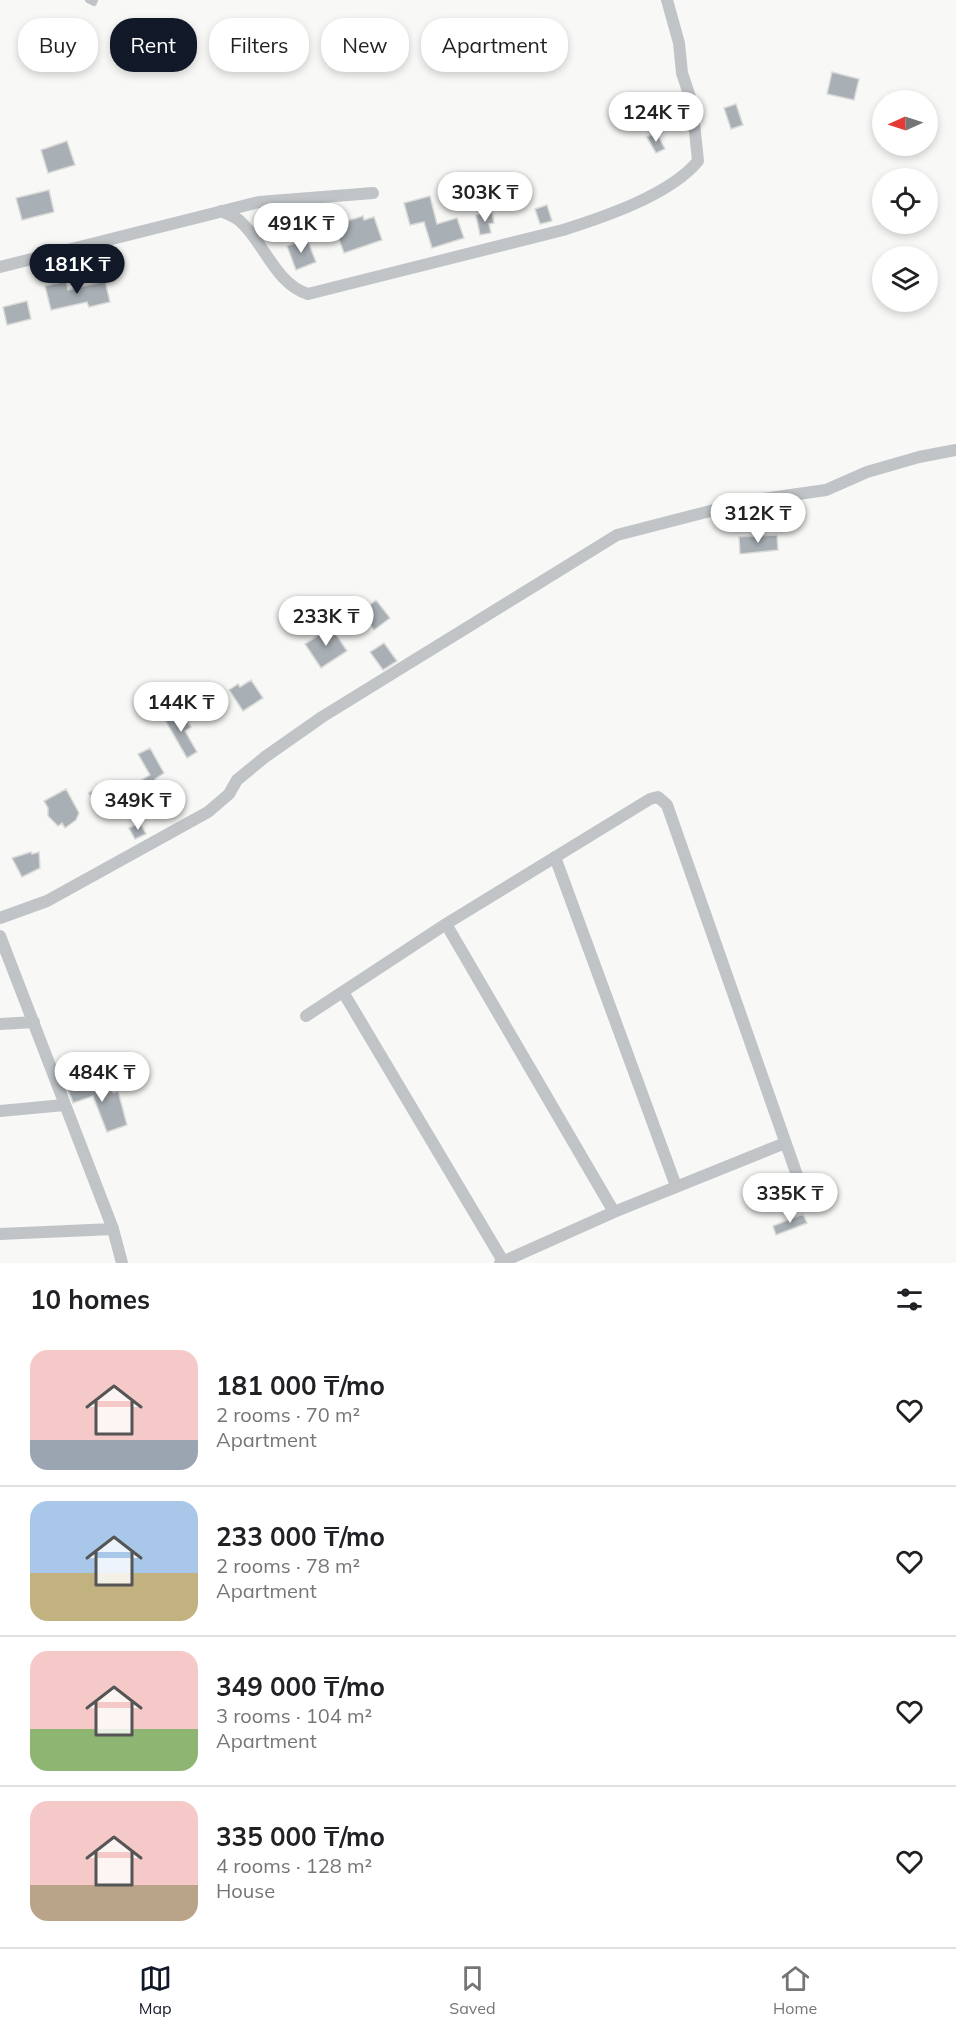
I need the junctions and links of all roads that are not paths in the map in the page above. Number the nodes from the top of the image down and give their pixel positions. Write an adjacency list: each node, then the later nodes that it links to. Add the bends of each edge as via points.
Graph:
1 (88, 0): 2 (lane)
2 (95, 0)
3 (667, 0): 5 (street, via 692,103 698,161 670,184 637,201 563,230 308,294 295,290 241,221)
4 (373, 193): 5 (street, via 259,202)
5 (221, 211): 6 (street)
6 (0, 267)
7 (956, 450): 9 (street, via 867,472 826,490 749,501 617,536 322,717 237,780 229,794 208,812 47,901)
8 (555, 857): 10 (street); 18 (street, via 650,799 658,797 667,805); 19 (street)
9 (0, 918)
10 (446, 924): 12 (street); 21 (street)
11 (0, 936): 14 (street)
12 (344, 992): 13 (street); 24 (street)
13 (306, 1016)
14 (34, 1022): 15 (street); 16 (street)
15 (0, 1024)
16 (64, 1105): 17 (street); 22 (street)
17 (0, 1111)
18 (785, 1143): 19 (street); 20 (street)
19 (676, 1186): 21 (street)
20 (805, 1198)
21 (614, 1212): 24 (street)
22 (113, 1229): 23 (street); 25 (street)
23 (0, 1234)
24 (501, 1262)
25 (122, 1263)

